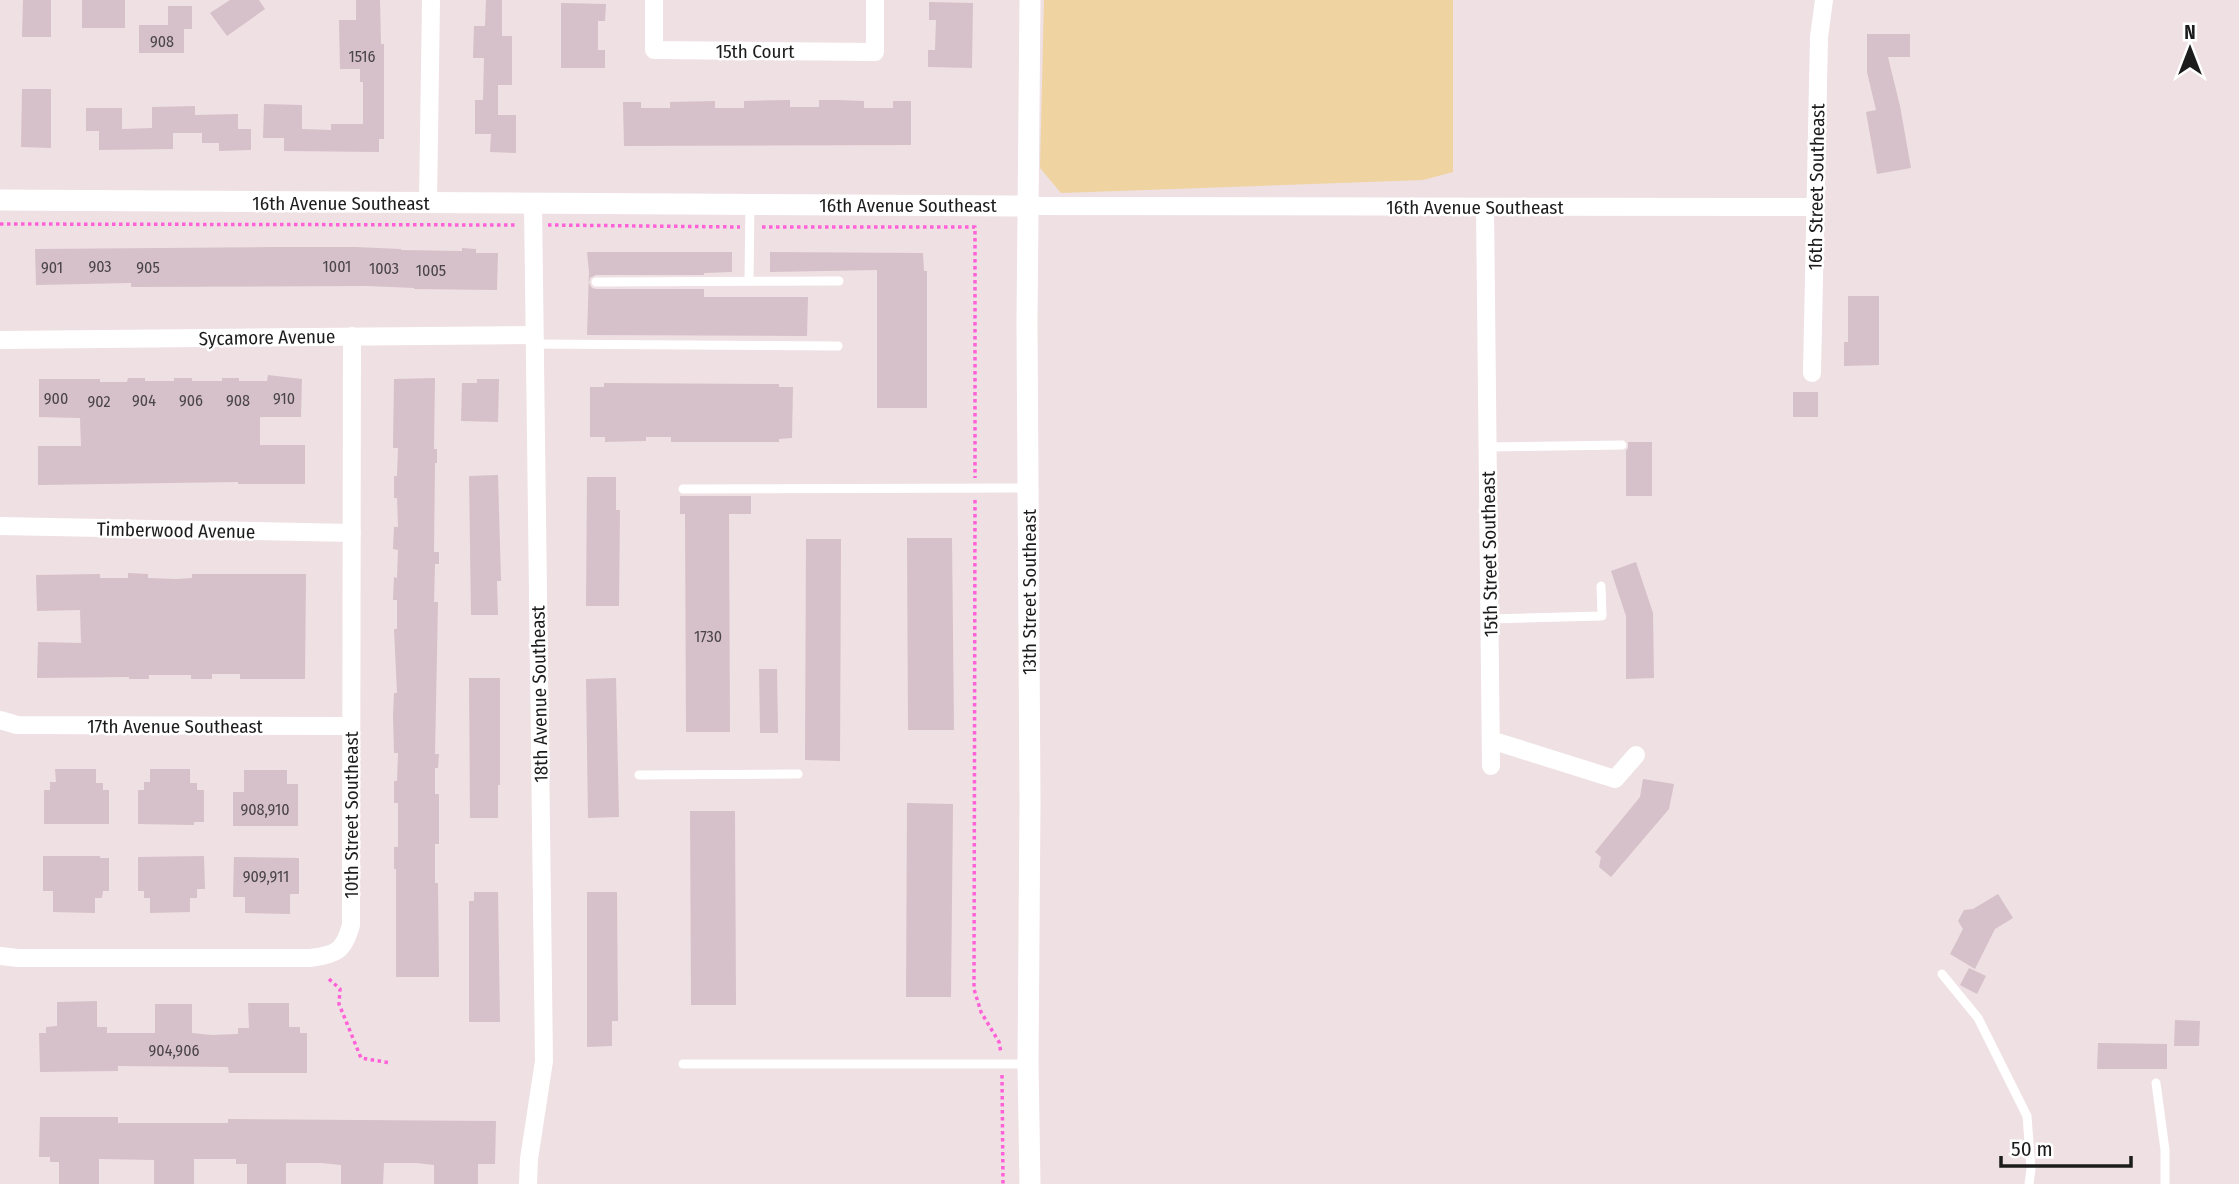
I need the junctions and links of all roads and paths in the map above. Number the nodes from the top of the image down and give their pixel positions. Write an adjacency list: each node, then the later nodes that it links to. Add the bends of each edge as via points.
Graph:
1 (431, 0): 7 (street)
2 (654, 0): 3 (street, 15th Court, via 654,50 875,52)
3 (875, 0)
4 (1030, 0): 10 (street, 13th Street Southeast)
5 (1824, 0): 12 (street, 16th Street Southeast)
6 (0, 200): 7 (street, 16th Avenue Southeast)
7 (428, 203): 9 (street, 16th Avenue Southeast)
8 (750, 203): 9 (street, 16th Avenue Southeast); 10 (street, 16th Avenue Southeast); 15 (lane)
9 (533, 204): 14 (street, 18th Avenue Southeast)
10 (1027, 206): 11 (street, 16th Avenue Southeast); 27 (street, 13th Street Southeast)
11 (1485, 207): 12 (street, 16th Avenue Southeast); 25 (street, 15th Street Southeast)
12 (1815, 207): 23 (street, 16th Street Southeast)
13 (0, 224): 14 (path)
14 (533, 225): 15 (path); 20 (street, 18th Avenue Southeast)
15 (750, 227): 16 (lane); 26 (path, via 975,227)
16 (749, 281): 17 (lane); 18 (lane)
17 (839, 281)
18 (596, 282)
19 (352, 336): 20 (street, Sycamore Avenue); 21 (street, Sycamore Avenue); 30 (street, 10th Street Southeast)
20 (534, 339): 22 (lane); 48 (street, 18th Avenue Southeast, via 544,1061)
21 (0, 340)
22 (838, 345)
23 (1812, 373)
24 (1622, 445): 25 (lane)
25 (1488, 447): 32 (street, 15th Street Southeast)
26 (975, 488): 27 (lane); 28 (lane); 44 (path, via 974,989 999,1042)
27 (1028, 488): 46 (street, 13th Street Southeast)
28 (683, 489)
29 (0, 526): 30 (street, Timberwood Avenue)
30 (352, 533): 34 (street, 10th Street Southeast)
31 (1601, 586): 32 (lane, via 1602,616)
32 (1490, 619): 35 (street, 15th Street Southeast)
33 (0, 720): 34 (street, 17th Avenue Southeast, via 17,725)
34 (351, 726): 40 (street, 10th Street Southeast, via 351,925 347,941 338,951 310,958)
35 (1491, 740): 36 (street, via 1615,779); 37 (street)
36 (1636, 755)
37 (1491, 766)
38 (798, 774): 39 (lane)
39 (639, 775)
40 (0, 956)
41 (1942, 974): 51 (lane, via 1978,1018 2027,1116)
42 (329, 979): 43 (path, via 340,989 339,1004 361,1058)
43 (391, 1063)
44 (1002, 1063): 45 (lane); 46 (lane); 49 (path)
45 (683, 1064)
46 (1028, 1064): 50 (street, 13th Street Southeast)
47 (2156, 1083): 52 (lane)
48 (528, 1184)
49 (1003, 1184)
50 (1030, 1184)
51 (2029, 1184)
52 (2165, 1184)

